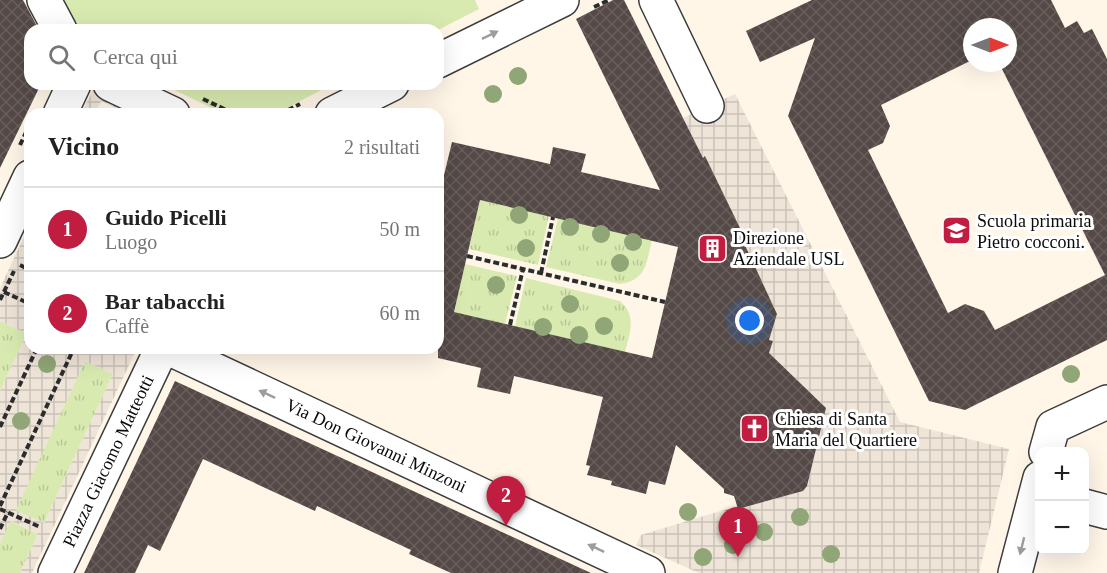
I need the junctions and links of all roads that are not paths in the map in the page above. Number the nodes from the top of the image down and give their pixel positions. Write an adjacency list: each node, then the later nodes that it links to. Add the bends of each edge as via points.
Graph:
1 (44, 0): 4 (street)
2 (562, 0): 5 (street, one-way to 2)
3 (656, 0): 9 (street)
4 (57, 24)
5 (444, 58)
6 (71, 90): 10 (street)
7 (123, 90): 11 (street)
8 (380, 90): 12 (street)
9 (708, 106)
10 (63, 108)
11 (160, 108)
12 (344, 108)
13 (24, 190): 14 (street)
14 (0, 241)
15 (159, 354): 22 (street, Piazza Giacomo Matteotti)
16 (181, 354): 23 (street, Via Don Giovanni Minzoni, one-way to 16)
17 (1107, 402): 18 (street)
18 (1049, 439)
19 (1035, 500): 24 (street, one-way to 24)
20 (1089, 507): 21 (street)
21 (1107, 512)
22 (55, 573)
23 (648, 573)
24 (1015, 573)

